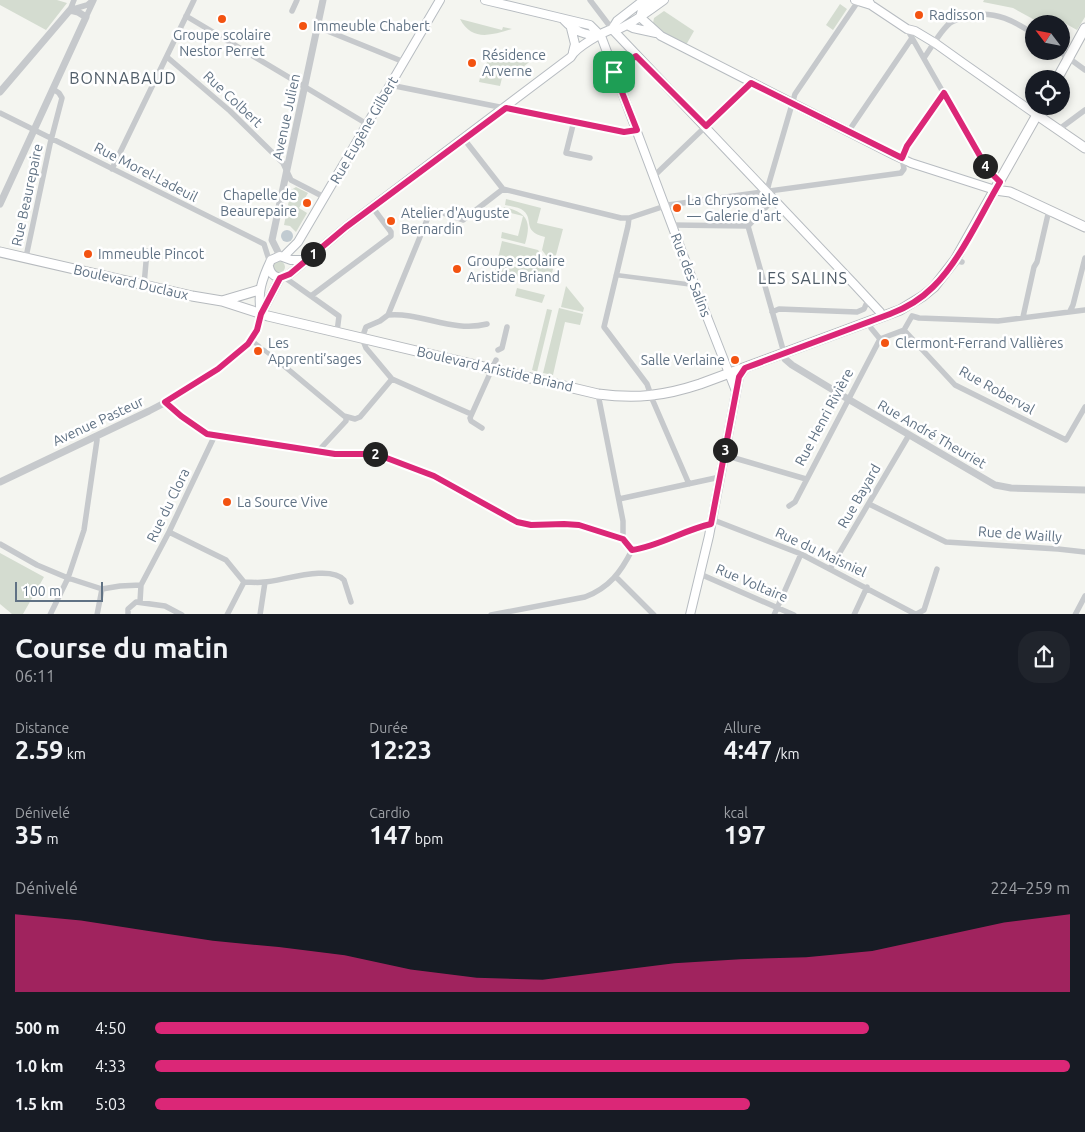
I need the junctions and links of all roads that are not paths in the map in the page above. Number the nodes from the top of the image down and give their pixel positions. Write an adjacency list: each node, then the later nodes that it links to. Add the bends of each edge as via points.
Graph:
1 (74, 0): 14 (street)
2 (94, 0): 14 (street); 16 (street)
3 (194, 0): 17 (street)
4 (297, 0): 15 (street)
5 (324, 0): 23 (street, Avenue Julien)
6 (440, 0): 39 (main road, Rue Eugène Gilbert)
7 (485, 0): 19 (main road)
8 (590, 0): 24 (street)
9 (644, 0): 24 (main road, via 616,21)
10 (654, 0): 18 (main road, via 642,10)
11 (664, 0): 18 (main road)
12 (857, 0): 13 (main road); 48 (street, via 795,94)
13 (870, 2): 25 (main road)
14 (70, 10): 16 (street); 46 (street)
15 (292, 11)
16 (86, 16): 45 (street)
17 (186, 16): 36 (street); 44 (street)
18 (640, 17): 20 (main road); 27 (main road)
19 (564, 20): 21 (main road); 28 (main road, via 590,25)
20 (627, 25): 24 (main road); 27 (main road)
21 (571, 28): 28 (main road, via 585,35); 33 (main road, via 575,44)
22 (1085, 28): 35 (main road)
23 (318, 29): 39 (street); 44 (street, Avenue Julien)
24 (612, 29): 28 (main road); 34 (main road)
25 (907, 29): 29 (street); 30 (main road)
26 (1025, 29): 30 (street, via 994,14 968,16 950,23)
27 (657, 34): 42 (main road)
28 (601, 36): 33 (main road, via 577,55); 41 (main road, Rue des Salins)
29 (912, 38): 31 (street); 32 (street)
30 (935, 43): 37 (street); 52 (main road)
31 (918, 48): 32 (street); 37 (street)
32 (905, 50): 59 (street)
33 (572, 54): 49 (main road)
34 (636, 56): 41 (street); 55 (main road)
35 (1070, 56)
36 (167, 57): 66 (street); 68 (street, Rue Colbert, via 230,111)
37 (924, 58): 47 (street)
38 (1070, 59): 40 (street)
39 (404, 62): 43 (main road, Rue Eugène Gilbert)
40 (1085, 70)
41 (614, 72): 57 (main road, Rue des Salins)
42 (751, 83): 48 (main road); 55 (street)
43 (390, 85): 49 (street); 54 (main road, Rue Eugène Gilbert)
44 (304, 87): 54 (street); 68 (street, Avenue Julien)
45 (53, 90): 56 (street); 60 (street, Rue Beaurepaire, via 62,98)
46 (0, 92)
47 (944, 93): 64 (street); 70 (street, via 988,170)
48 (793, 104): 59 (main road); 73 (street)
49 (506, 108): 53 (street); 61 (main road)
50 (1085, 110): 58 (street)
51 (0, 113): 56 (street, Rue Morel-Ladeuil)
52 (1037, 116): 58 (main road); 70 (main road, Boulevard Aristide Briand)
53 (574, 121): 57 (street, via 624,132); 63 (street, via 566,153)
54 (367, 124): 75 (main road, Rue Eugène Gilbert)
55 (706, 126): 69 (street); 73 (main road)
56 (34, 130): 60 (street, Rue Morel-Ladeuil); 76 (street)
57 (637, 130): 69 (main road, Rue des Salins)
58 (1058, 130): 62 (main road)
59 (848, 132): 64 (main road)
60 (52, 138): 66 (street, Rue Morel-Ladeuil); 88 (street, Rue Beaurepaire)
61 (464, 139): 71 (street); 78 (main road)
62 (1085, 148)
63 (590, 158)
64 (902, 158): 65 (main road); 67 (street)
65 (912, 163): 67 (street); 72 (main road)
66 (112, 169): 85 (street, Rue Morel-Ladeuil)
67 (904, 169): 73 (street, via 895,174)
68 (287, 171): 75 (street, Rue Colbert, via 292,180); 84 (street, Avenue Julien)
69 (654, 176): 77 (main road, Rue des Salins)
70 (1000, 182): 72 (main road, Boulevard Aristide Briand); 74 (main road)
71 (503, 189): 80 (street); 106 (street, via 463,220 437,211 429,215)
72 (995, 190): 74 (main road); 101 (main road, Boulevard Aristide Briand, via 958,261 934,287)
73 (767, 191): 77 (street); 82 (street, via 768,205); 99 (main road)
74 (1010, 192): 79 (main road)
75 (324, 197): 89 (main road, Rue Eugène Gilbert, via 298,242)
76 (0, 204)
77 (665, 205): 80 (street); 81 (main road, Rue des Salins)
78 (372, 208): 91 (main road); 98 (street, via 391,236)
79 (1049, 210): 83 (main road); 109 (street)
80 (629, 218): 93 (street)
81 (672, 225): 82 (street); 96 (main road, Rue des Salins)
82 (748, 226): 103 (street)
83 (1085, 227)
84 (272, 240): 85 (street); 89 (street)
85 (264, 244): 92 (street)
86 (0, 252): 88 (main road, Boulevard Duclaux)
87 (147, 252): 95 (street)
88 (26, 257): 95 (main road, Boulevard Duclaux)
89 (284, 257): 91 (main road); 92 (main road, via 274,258); 94 (main road, via 291,268)
90 (1085, 258): 104 (street)
91 (306, 260): 94 (main road)
92 (269, 265): 94 (main road, via 271,274); 97 (main road)
93 (616, 274): 96 (street); 129 (street, via 604,327 647,384)
94 (284, 276): 98 (street); 105 (main road)
95 (144, 285): 100 (main road, Boulevard Duclaux)
96 (694, 285): 125 (main road, Rue des Salins)
97 (259, 290): 100 (main road); 105 (main road)
98 (311, 296): 114 (street, via 339,316)
99 (868, 300): 103 (street, via 864,309 857,312 779,309); 108 (main road)
100 (222, 302): 105 (main road, Boulevard Duclaux)
101 (908, 306): 107 (street); 108 (main road, Boulevard Aristide Briand)
102 (1085, 310): 104 (street)
103 (772, 312): 121 (street)
104 (1070, 312): 109 (street)
105 (261, 314): 114 (main road, Boulevard Aristide Briand); 117 (street, Avenue Pasteur)
106 (388, 315): 111 (street, via 400,314 458,326); 115 (street, via 366,327)
107 (912, 316): 109 (street, via 988,321); 113 (street)
108 (882, 318): 110 (main road, Boulevard Aristide Briand)
109 (1023, 318)
110 (869, 322): 116 (street); 121 (main road, Boulevard Aristide Briand)
111 (487, 324)
112 (507, 327): 120 (street, via 502,348)
113 (904, 330): 116 (street); 132 (street, Rue Roberval, via 955,384 1066,440)
114 (338, 332): 115 (main road, Boulevard Aristide Briand)
115 (362, 338): 123 (main road, Boulevard Aristide Briand); 126 (street, via 366,348)
116 (880, 339): 130 (street, Rue Henri Rivière)
117 (252, 340): 118 (street); 131 (street, Avenue Pasteur, via 218,369)
118 (259, 346)
119 (264, 350): 122 (street)
120 (498, 350)
121 (784, 353): 124 (main road, Boulevard Aristide Briand); 130 (street, Rue André Theuriet, via 788,362)
122 (276, 360): 134 (street)
123 (494, 365): 128 (main road, Boulevard Aristide Briand); 133 (street)
124 (745, 368): 125 (main road, Boulevard Aristide Briand); 127 (main road)
125 (730, 373): 127 (main road, Rue des Salins); 129 (main road, Boulevard Aristide Briand, via 680,391)
126 (392, 379): 133 (street); 134 (street, via 360,417)
127 (736, 391): 140 (main road)
128 (598, 394): 129 (main road, Boulevard Aristide Briand); 146 (street)
129 (652, 396): 144 (street)
130 (848, 399): 137 (street, Rue André Theuriet); 142 (street, Rue Henri Rivière)
131 (165, 402): 136 (street, via 200,430); 138 (street, Avenue Pasteur)
132 (1085, 407)
133 (471, 414): 135 (street, via 471,421)
134 (346, 418): 139 (street)
135 (482, 428)
136 (215, 435): 139 (street); 150 (street, Rue du Clora)
137 (909, 435): 145 (street, Rue André Theuriet, via 998,486); 147 (street, Rue Bayard)
138 (96, 436): 143 (street, Avenue Pasteur); 159 (street, via 84,530)
139 (320, 452): 151 (street, via 376,454 434,476 517,522 571,524)
140 (724, 455): 141 (main road); 142 (street)
141 (720, 477): 144 (street); 149 (main road)
142 (806, 479): 148 (street, Rue Henri Rivière)
143 (0, 482)
144 (688, 484): 146 (street)
145 (1085, 490)
146 (619, 499): 151 (street)
147 (869, 504): 154 (street, Rue de Wailly, via 941,541); 156 (street, Rue Bayard)
148 (789, 506)
149 (711, 524): 153 (street); 155 (street, Rue du Maisniel, via 716,522); 158 (main road)
150 (169, 532): 161 (street, via 226,560); 163 (street, Rue du Clora)
151 (623, 539): 153 (street)
152 (0, 544): 159 (street)
153 (632, 550): 160 (street)
154 (1085, 552)
155 (801, 554): 156 (street, Rue du Maisniel); 169 (street)
156 (830, 569): 164 (street, Rue du Maisniel)
157 (937, 569): 182 (street, via 924,610)
158 (700, 574): 169 (street, Rue Voltaire); 178 (main road)
159 (68, 578): 165 (street); 170 (street)
160 (616, 578): 176 (street, via 585,597); 177 (street)
161 (244, 582): 162 (street); 174 (street)
162 (265, 582): 168 (street, via 295,576 336,575 344,580); 175 (street)
163 (141, 585): 165 (street); 167 (street)
164 (867, 588): 181 (street); 182 (street, Rue du Maisniel)
165 (102, 589): 171 (street)
166 (1085, 596): 183 (street)
167 (140, 602): 172 (street, via 128,609); 173 (street, via 165,606)
168 (351, 602)
169 (777, 607): 179 (street); 180 (street, Rue Voltaire)
170 (50, 614)
171 (97, 614)
172 (128, 614)
173 (179, 614)
174 (227, 614)
175 (260, 614)
176 (490, 614)
177 (654, 614)
178 (690, 614)
179 (774, 614)
180 (794, 614)
181 (854, 614)
182 (916, 614)
183 (1075, 614)

